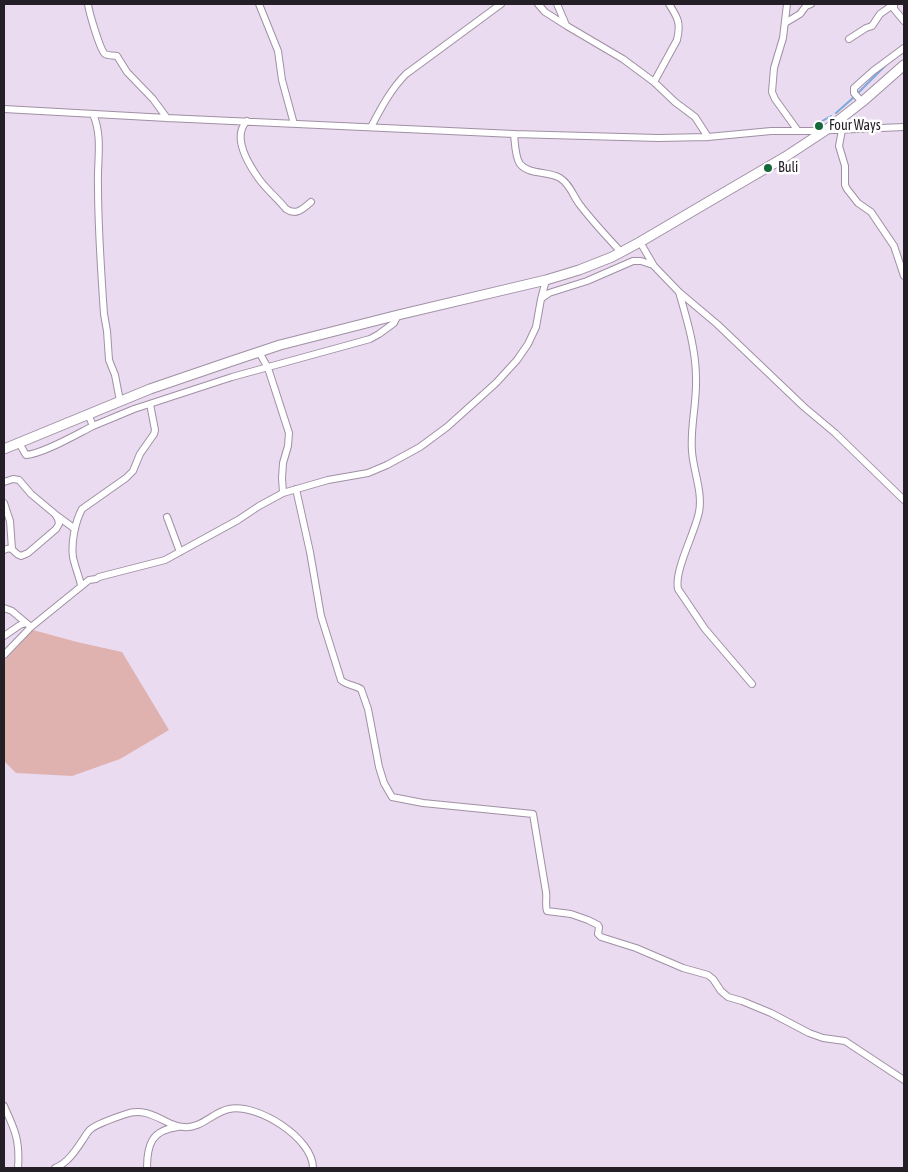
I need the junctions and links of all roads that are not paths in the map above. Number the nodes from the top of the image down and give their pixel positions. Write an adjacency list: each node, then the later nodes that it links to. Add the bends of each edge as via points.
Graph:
1 (88, 4): 21 (street, via 103,51 117,56)
2 (259, 4): 23 (street, via 278,51)
3 (501, 4): 24 (street, via 406,74 389,94)
4 (538, 4): 13 (street)
5 (556, 4): 13 (street)
6 (678, 4): 10 (street)
7 (787, 4): 12 (street)
8 (811, 4): 12 (street)
9 (894, 4): 11 (street, via 894,9); 14 (street, via 880,14 872,26)
10 (671, 7): 17 (street, via 679,20 677,40)
11 (904, 21)
12 (785, 23): 28 (street, via 772,92)
13 (567, 26): 17 (street, via 624,59)
14 (849, 38)
15 (904, 48): 18 (street, via 854,88)
16 (904, 65): 18 (main road)
17 (654, 82): 30 (street, via 695,117)
18 (862, 102): 26 (main road)
19 (4, 109): 20 (street)
20 (93, 114): 21 (street); 42 (street, via 99,134 104,314 109,360)
21 (167, 118): 22 (street)
22 (247, 122): 23 (street); 31 (street, via 241,129 242,144 260,180 290,212 301,210)
23 (294, 124): 24 (street)
24 (371, 127): 29 (street)
25 (904, 127): 27 (street)
26 (826, 130): 27 (street); 28 (street); 32 (main road)
27 (842, 130): 35 (street, via 839,144 846,170 845,185 858,203 871,212 894,246)
28 (798, 131): 30 (street)
29 (514, 134): 30 (street); 33 (street, via 520,164 566,183)
30 (708, 137)
31 (311, 202)
32 (640, 242): 33 (main road); 34 (street)
33 (621, 252): 36 (main road)
34 (654, 266): 37 (street); 38 (street, via 633,261)
35 (904, 276)
36 (546, 280): 38 (street); 39 (main road)
37 (679, 292): 51 (street); 64 (street, via 696,366 691,431 700,510 677,584 705,630)
38 (541, 299): 49 (street, via 536,327 517,360 436,436 399,460 368,473)
39 (398, 315): 40 (main road); 41 (street, via 394,323 370,340)
40 (259, 352): 41 (street); 42 (main road)
41 (268, 368): 43 (street); 50 (street, via 289,433 283,463)
42 (120, 401): 44 (main road)
43 (150, 404): 45 (street); 55 (street, via 154,434 133,471 82,509)
44 (88, 414): 45 (street); 46 (main road)
45 (93, 426): 46 (street, via 32,455 26,455)
46 (20, 443): 47 (main road)
47 (4, 449)
48 (4, 482): 53 (street, via 18,480)
49 (296, 489): 50 (street); 65 (street, via 321,616 341,680 361,689 365,698 379,767 392,797 424,804 533,814 547,911 588,920 598,925 601,937 708,976 728,997 771,1013 809,1034 845,1041)
50 (283, 493): 58 (street)
51 (904, 500)
52 (4, 503): 56 (street, via 10,521)
53 (55, 514): 55 (street); 56 (street, via 59,524 37,546 21,556)
54 (167, 517): 58 (street)
55 (74, 529): 59 (street, via 73,557)
56 (12, 549): 57 (street)
57 (4, 550)
58 (180, 552): 59 (street, via 164,560)
59 (81, 585): 61 (street)
60 (4, 608): 61 (street, via 12,610)
61 (28, 625): 62 (street, via 20,625); 63 (street)
62 (4, 636)
63 (4, 655)
64 (752, 684)
65 (904, 1080)
66 (4, 1106): 68 (street, via 18,1139)
67 (180, 1127): 69 (street, via 140,1111 133,1112 91,1129 70,1158); 70 (street, via 169,1128 153,1137); 71 (street, via 194,1126 228,1109 245,1109 281,1124 305,1148)
68 (18, 1168)
69 (55, 1168)
70 (147, 1168)
71 (313, 1168)

